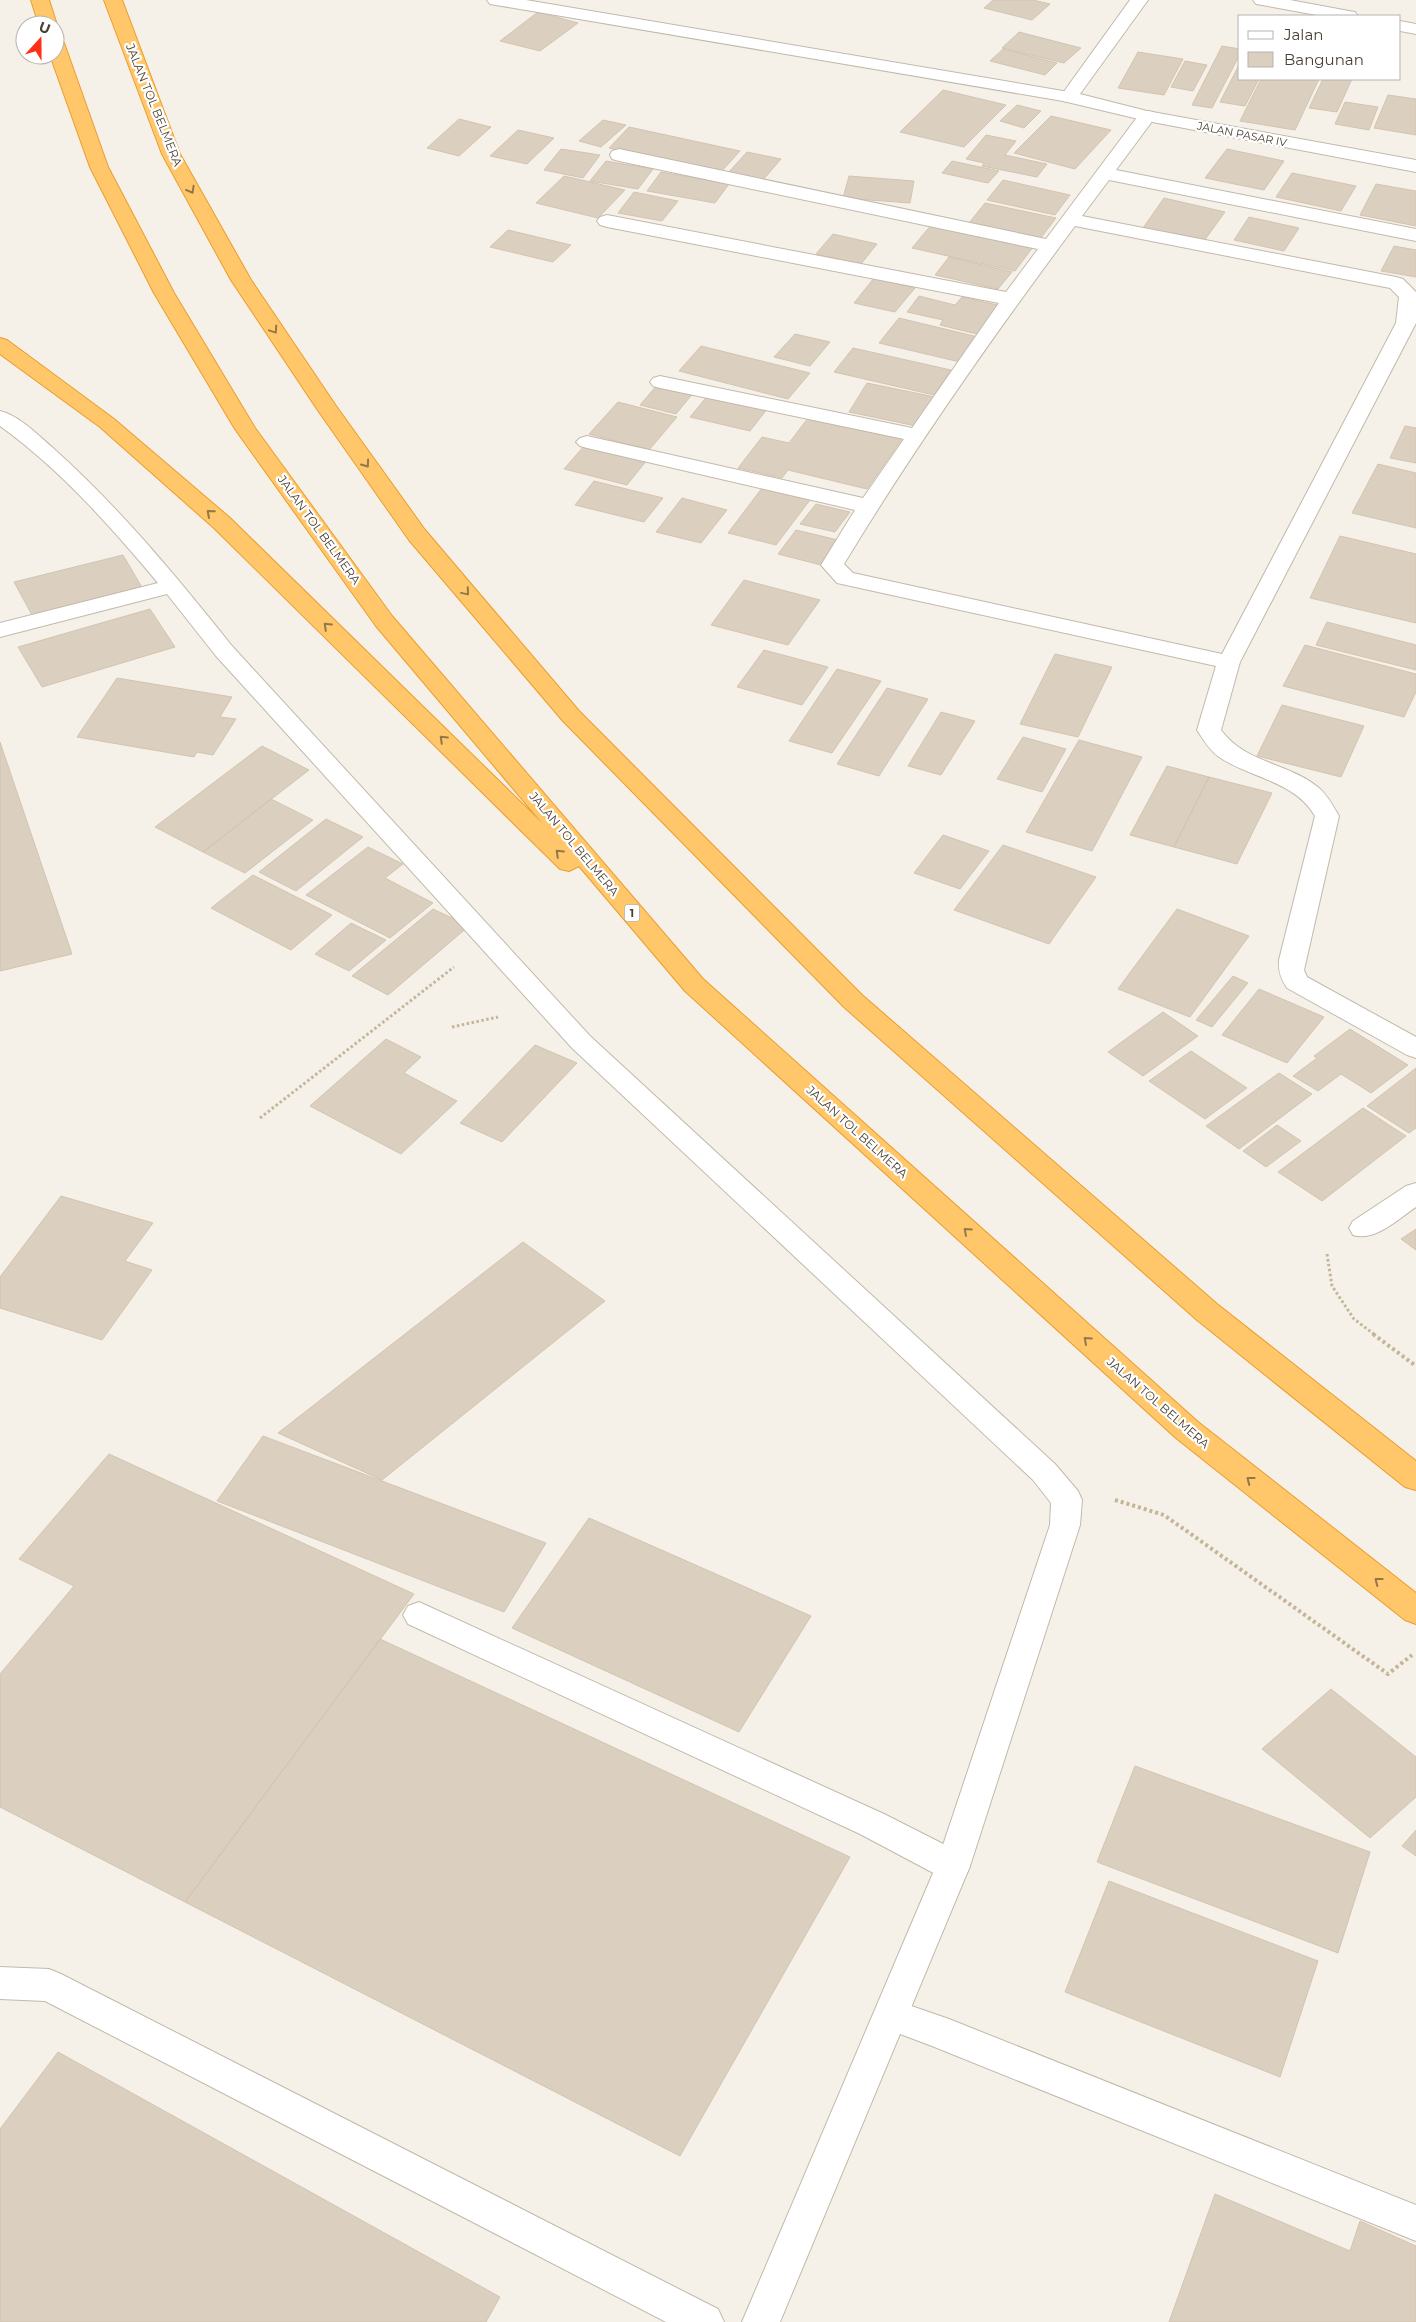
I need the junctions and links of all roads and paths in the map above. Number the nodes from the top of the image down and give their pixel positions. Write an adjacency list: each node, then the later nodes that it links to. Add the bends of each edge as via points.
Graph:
1 (40, 0): 6 (highway)
2 (113, 0): 38 (highway, JALAN TOL BELMERA, one-way to 38, via 172,154 241,280 417,536 571,716 853,1001 1207,1312)
3 (496, 0): 11 (street, JALAN PASAR IV)
4 (1139, 0): 11 (street)
5 (1262, 0): 7 (street)
6 (45, 15)
7 (1344, 15)
8 (1401, 26): 9 (street)
9 (1416, 29)
10 (63, 65): 32 (highway, JALAN TOL BELMERA / 1, via 99,167 164,293 245,429 384,621)
11 (1069, 97): 12 (street, JALAN PASAR IV)
12 (1147, 116): 14 (street, JALAN PASAR IV); 15 (street)
13 (619, 155): 19 (street)
14 (1416, 166)
15 (1106, 174): 16 (street); 18 (street)
16 (1071, 220): 19 (street); 21 (street, via 1396,283 1410,296)
17 (607, 221): 20 (street)
18 (1416, 236)
19 (1051, 246): 20 (street)
20 (1011, 299): 25 (street)
21 (1411, 324): 30 (street)
22 (0, 344): 32 (highway, one-way to 22, via 222,523 108,423)
23 (660, 382): 25 (street)
24 (0, 417): 28 (street, via 17,427 94,496)
25 (916, 435): 27 (street)
26 (587, 442): 27 (street)
27 (868, 506): 30 (street, via 832,565 846,578)
28 (173, 586): 29 (street); 31 (street, via 224,651)
29 (0, 630)
30 (1229, 662): 33 (street, via 1210,730 1227,752 1303,788 1322,803 1327,816 1290,970 1296,982)
31 (488, 940): 34 (path); 43 (street, via 581,1042 1044,1472 1067,1500 1065,1525)
32 (694, 985): 40 (highway, JALAN TOL BELMERA / 1, one-way to 32, via 1187,1430)
33 (1416, 1049)
34 (260, 1118)
35 (1416, 1193): 36 (street)
36 (1363, 1228): 37 (path, via 1327,1251 1332,1286 1354,1319)
37 (1416, 1366)
38 (1416, 1478)
39 (1164, 1515): 42 (path, via 1388,1674)
40 (1416, 1611)
41 (419, 1615): 43 (street, via 872,1824)
42 (1416, 1651)
43 (953, 1866): 45 (street)
44 (0, 1983): 47 (street, via 49,1985)
45 (891, 2015): 46 (street); 48 (street)
46 (1416, 2223)
47 (705, 2322)
48 (761, 2322)

